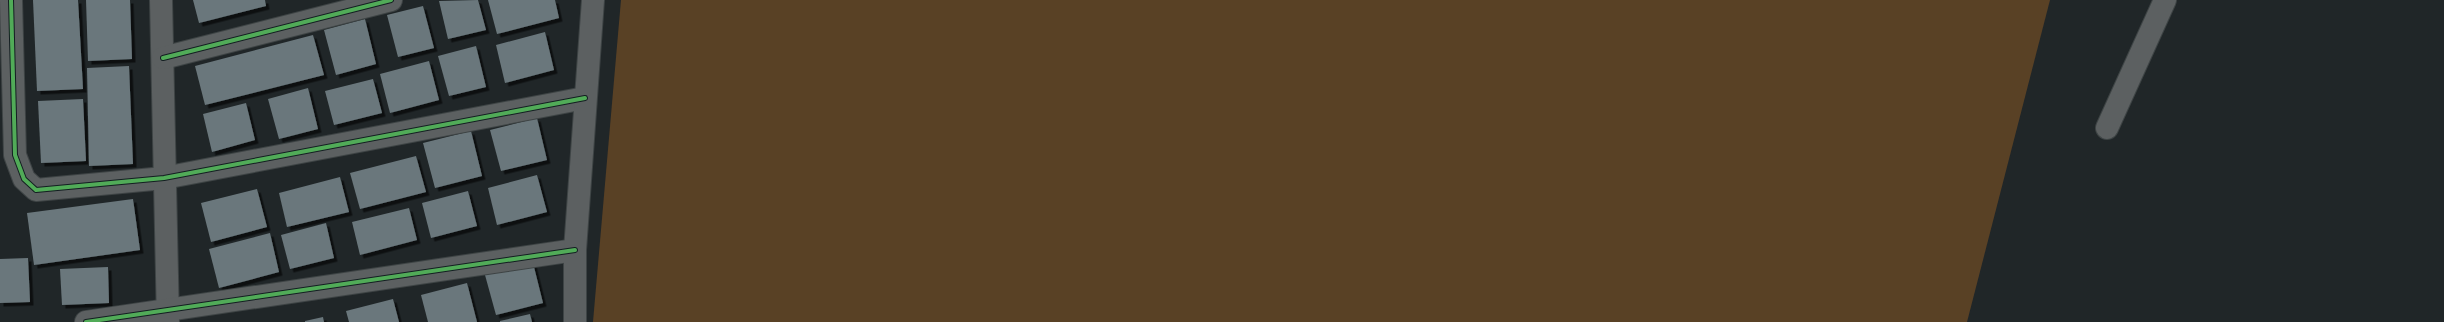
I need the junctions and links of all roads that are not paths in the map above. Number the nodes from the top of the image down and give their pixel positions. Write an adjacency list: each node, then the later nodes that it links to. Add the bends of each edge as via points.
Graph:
1 (10, 0): 9 (street, via 15,155 24,179 36,190)
2 (161, 0): 6 (street)
3 (391, 0): 6 (street)
4 (593, 0): 7 (street)
5 (2165, 0): 8 (street)
6 (163, 58): 9 (street)
7 (585, 98): 9 (street); 10 (street)
8 (2107, 128)
9 (164, 178): 11 (street)
10 (574, 250): 11 (street); 13 (street)
11 (167, 317): 12 (street)
12 (86, 322)
13 (575, 322)

